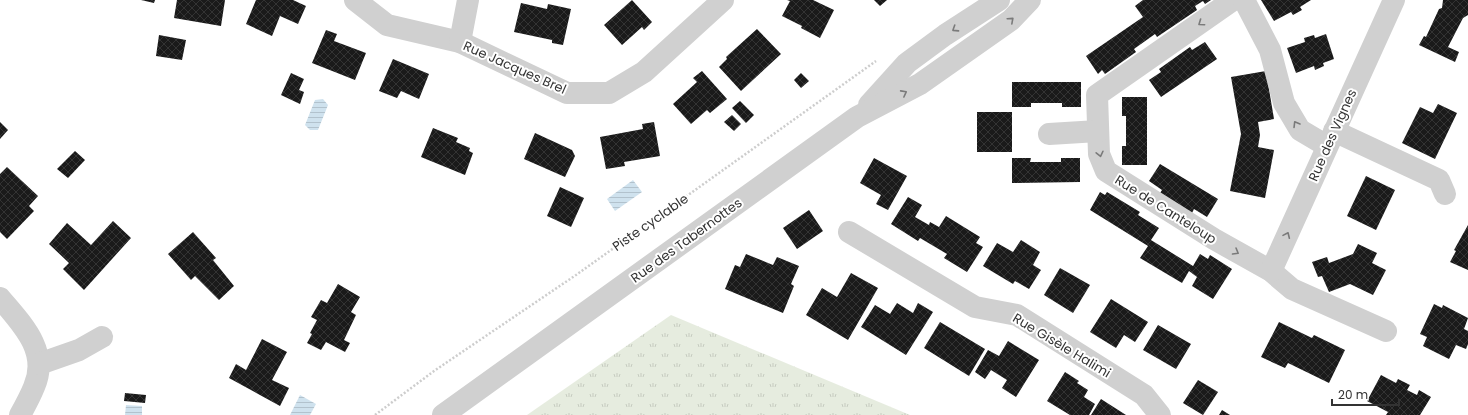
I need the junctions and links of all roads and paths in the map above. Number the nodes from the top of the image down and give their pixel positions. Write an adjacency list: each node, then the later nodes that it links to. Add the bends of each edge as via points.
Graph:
1 (355, 0): 9 (street, Rue Jacques Brel, via 386,25)
2 (468, 0): 9 (street)
3 (723, 0): 9 (street, Rue Jacques Brel, via 644,72 609,93 567,93)
4 (999, 0): 11 (street, Rue des Tabernottes, one-way to 11, via 907,63)
5 (1030, 0): 11 (street, Rue des Tabernottes, one-way to 5, via 920,84 1012,20)
6 (1232, 0): 12 (street, Rue de Canteloup, one-way to 12, via 1097,95)
7 (1244, 0): 14 (street, one-way to 7, via 1300,130 1284,103 1270,50)
8 (1388, 4): 14 (street, Rue des Vignes)
9 (460, 42)
10 (879, 59): 23 (path, Piste cyclable)
11 (857, 117): 24 (street, Rue des Tabernottes)
12 (1098, 131): 13 (street); 17 (street, Rue de Canteloup, one-way to 17, via 1099,154 1106,171 1214,239)
13 (1049, 134)
14 (1331, 139): 15 (street, via 1439,180); 17 (street, Rue des Vignes, one-way to 14)
15 (1445, 194)
16 (849, 232): 25 (street, Rue Gisèle Halimi, via 975,306 1017,315 1144,395)
17 (1271, 271): 19 (street, Rue de Canteloup, via 1292,289)
18 (0, 298): 21 (street, via 24,326 34,343)
19 (1386, 331)
20 (102, 337): 21 (street, via 79,350)
21 (39, 364): 22 (street, via 35,386)
22 (20, 415)
23 (375, 415)
24 (443, 415)
25 (1160, 415)

